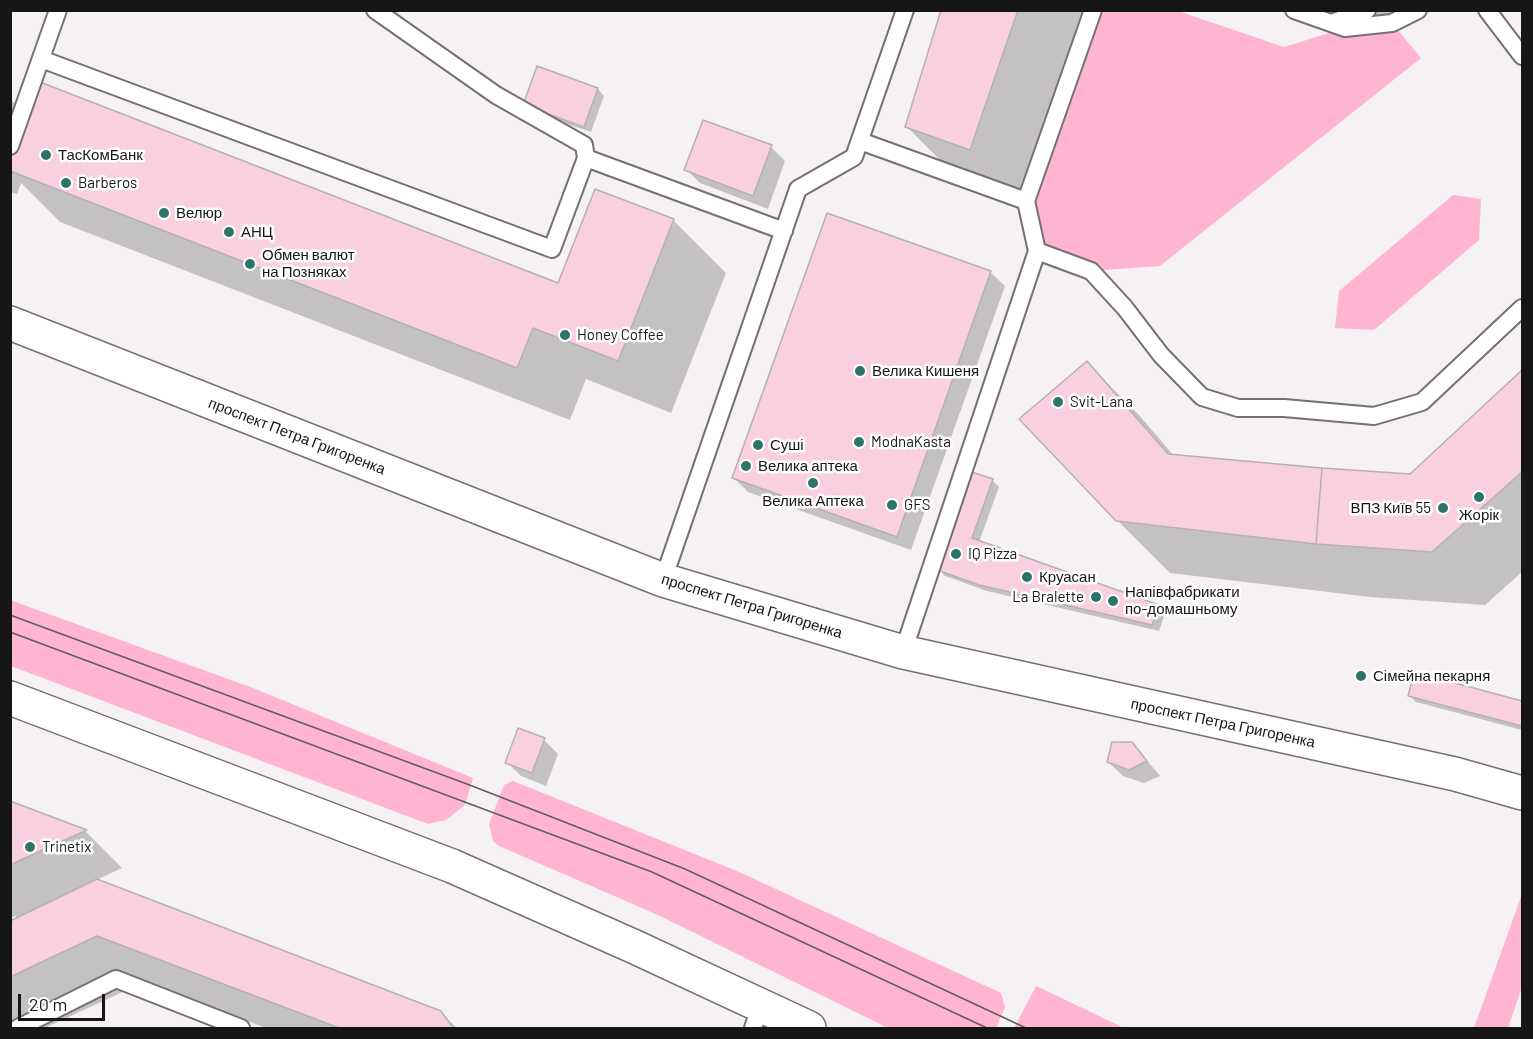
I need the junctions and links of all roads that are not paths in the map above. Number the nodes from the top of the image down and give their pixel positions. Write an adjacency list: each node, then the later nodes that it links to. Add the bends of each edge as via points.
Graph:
1 (58, 10): 11 (lane)
2 (375, 10): 14 (lane, via 496,95 584,146)
3 (905, 10): 12 (lane)
4 (1093, 10): 15 (lane)
5 (1294, 10): 9 (lane)
6 (1367, 10): 9 (lane)
7 (1418, 10): 9 (lane, via 1392,23 1345,28)
8 (1487, 10): 10 (lane)
9 (1331, 23)
10 (1522, 56)
11 (41, 59): 13 (lane); 14 (lane, via 552,249)
12 (860, 141): 15 (lane); 16 (lane, via 854,157 798,189)
13 (10, 146)
14 (586, 158): 16 (lane)
15 (1026, 201): 17 (lane)
16 (784, 231): 20 (lane)
17 (1037, 251): 18 (lane, via 1091,271 1161,355 1202,397 1239,408 1374,416 1422,402); 21 (lane)
18 (1522, 308)
19 (10, 323): 20 (main road, проспект Петра Григоренка)
20 (663, 580): 21 (main road, проспект Петра Григоренка)
21 (903, 652): 23 (main road, проспект Петра Григоренка, via 1455,774)
22 (10, 698): 24 (main road, via 452,866)
23 (1522, 793)
24 (757, 1017): 27 (main road)
25 (18, 1029): 26 (lane, via 116,979)
26 (241, 1029)
27 (809, 1029)

